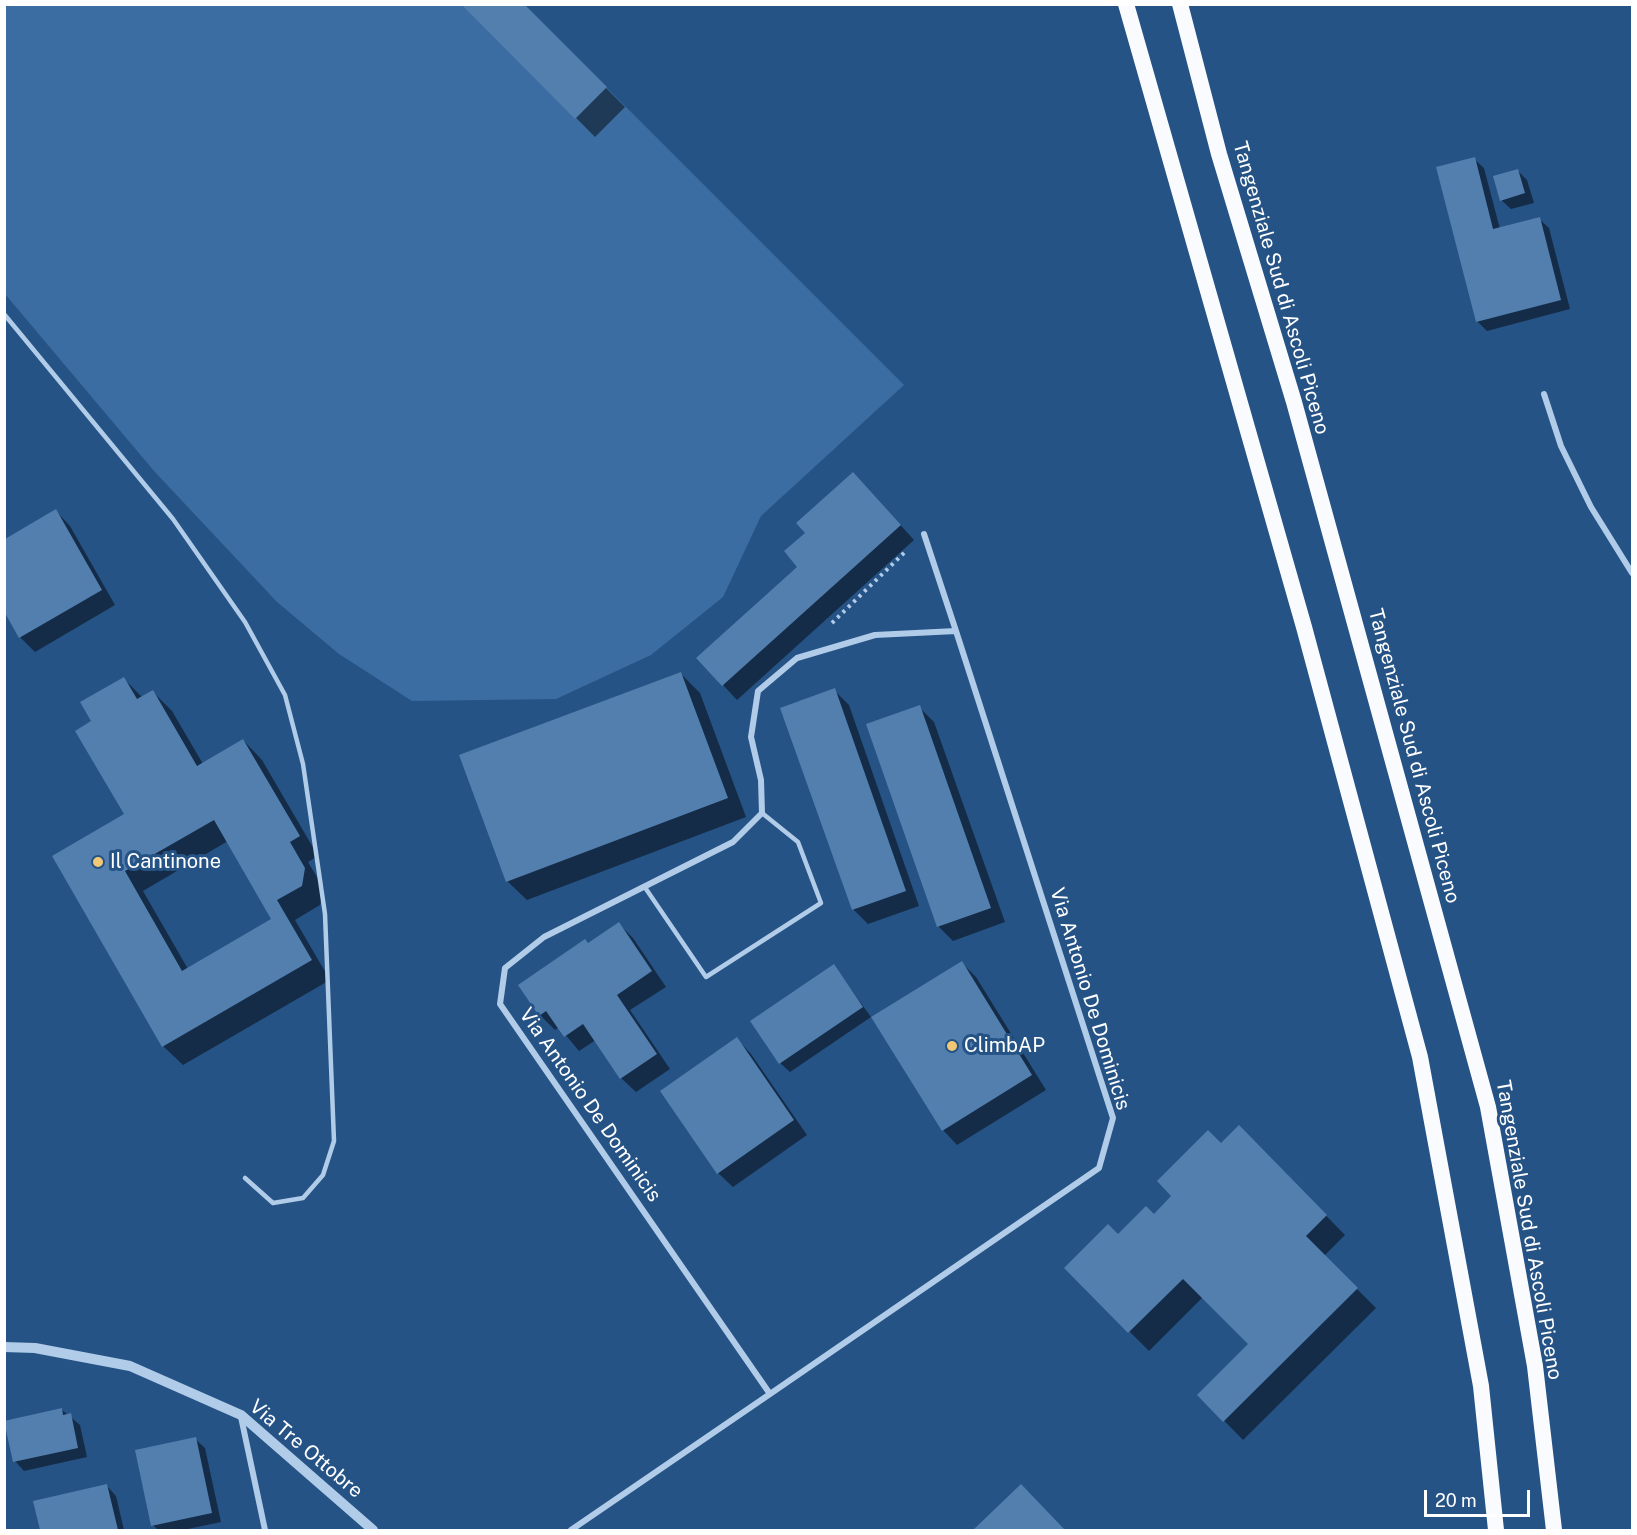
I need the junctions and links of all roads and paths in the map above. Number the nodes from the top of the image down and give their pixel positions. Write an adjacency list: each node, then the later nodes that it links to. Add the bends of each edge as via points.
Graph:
1 (1126, 4): 18 (highway, via 1304,627 1420,1057 1481,1386)
2 (1180, 4): 19 (highway, Tangenziale Sud di Ascoli Piceno, via 1488,1107 1535,1366)
3 (4, 314): 11 (lane, via 173,519 245,622 285,695 303,764 325,914 334,1141 323,1175 303,1198 273,1203)
4 (1544, 394): 6 (street, via 1561,446 1591,507)
5 (924, 534): 7 (path); 8 (street, Via Antonio De Dominicis)
6 (1632, 573)
7 (831, 625)
8 (956, 632): 9 (street, via 876,635 797,658 758,691 752,737 762,780); 13 (street, Via Antonio De Dominicis, via 1113,1118 1099,1168)
9 (762, 813): 10 (street, Via Antonio De Dominicis, via 733,842); 10 (lane, via 798,842 821,903 706,977)
10 (644, 886): 13 (street, Via Antonio De Dominicis, via 544,938 505,968 500,1004)
11 (245, 1178)
12 (4, 1347): 14 (street, Via Tre Ottobre, via 35,1348 130,1366)
13 (770, 1394): 17 (street, Via Antonio De Dominicis)
14 (241, 1415): 15 (street); 16 (street, Via Tre Ottobre)
15 (265, 1530)
16 (373, 1530)
17 (571, 1530)
18 (1496, 1530)
19 (1554, 1530)

